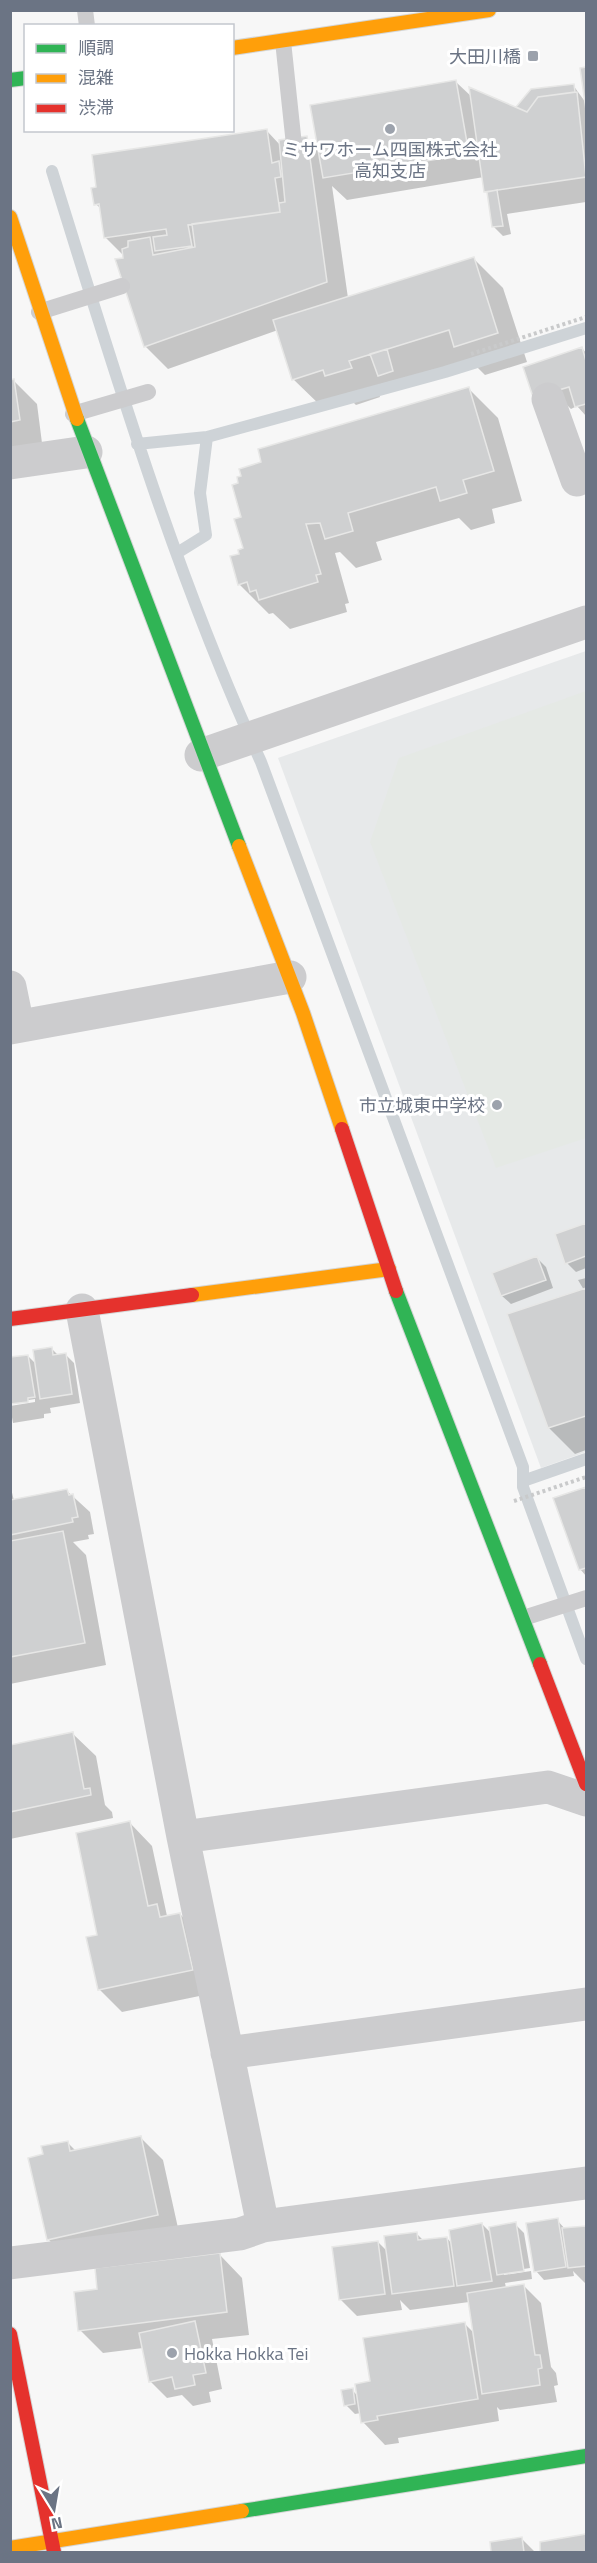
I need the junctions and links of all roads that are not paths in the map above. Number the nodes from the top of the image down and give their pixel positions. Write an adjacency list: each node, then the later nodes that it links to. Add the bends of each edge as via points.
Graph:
1 (489, 10): 2 (street)
2 (283, 41): 3 (street); 4 (lane)
3 (234, 48)
4 (294, 145)
5 (10, 217): 7 (street)
6 (122, 286): 7 (lane)
7 (39, 312): 10 (street)
8 (148, 392): 10 (lane)
9 (548, 399): 11 (street)
10 (73, 414): 12 (street)
11 (574, 435): 14 (street)
12 (86, 452): 13 (street); 16 (street)
13 (10, 463)
14 (577, 480)
15 (586, 622): 16 (street)
16 (201, 755): 17 (street)
17 (290, 977): 19 (street); 20 (street)
18 (10, 987): 19 (street)
19 (14, 1027)
20 (389, 1269): 21 (street); 24 (street)
21 (82, 1310): 22 (street); 27 (street)
22 (10, 1320)
23 (585, 1598): 24 (lane)
24 (523, 1618): 25 (street)
25 (586, 1784)
26 (586, 1800): 27 (street, via 548,1787)
27 (183, 1837): 29 (street)
28 (586, 2004): 29 (street)
29 (227, 2054): 31 (street)
30 (586, 2183): 31 (street)
31 (262, 2226): 32 (street, via 240,2234)
32 (10, 2263)
33 (10, 2334): 35 (street)
34 (586, 2456): 35 (street)
35 (53, 2547): 36 (street)
36 (10, 2548)

